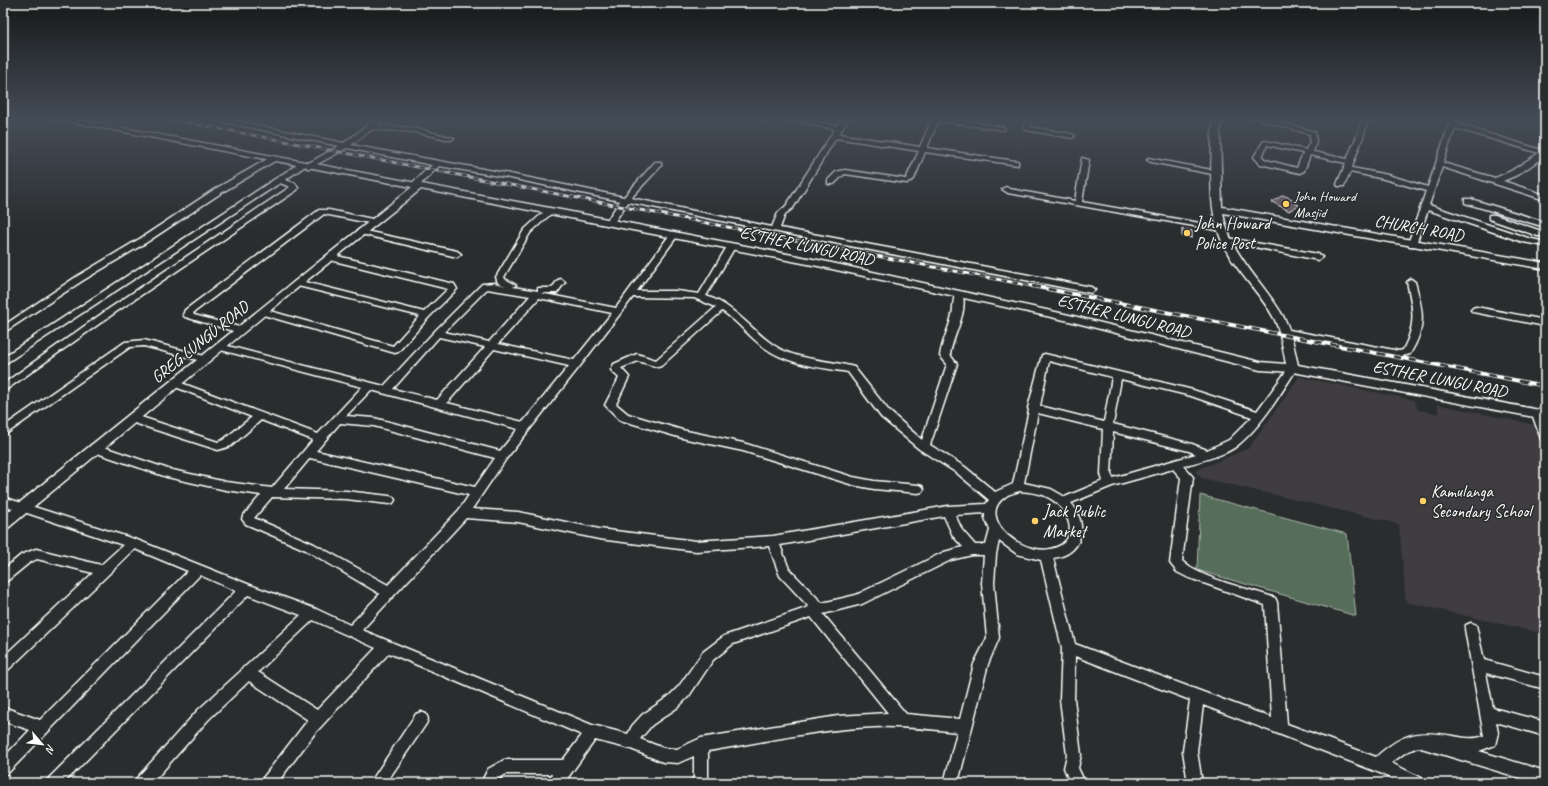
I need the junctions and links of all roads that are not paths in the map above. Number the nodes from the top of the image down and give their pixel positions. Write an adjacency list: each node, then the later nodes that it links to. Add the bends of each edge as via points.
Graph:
1 (256, 156): 14 (street, ESTHER LUNGU ROAD)
2 (326, 156): 21 (street)
3 (394, 156): 18 (street)
4 (822, 156): 42 (street, via 789,208 782,213)
5 (921, 156): 26 (street, via 910,180 907,181 845,172)
6 (964, 156): 17 (street)
7 (1216, 156): 23 (street)
8 (1259, 156): 9 (street, via 1263,162 1300,171)
9 (1307, 156)
10 (1316, 156): 22 (street)
11 (1353, 156): 22 (street)
12 (1442, 156): 20 (street)
13 (1540, 156): 25 (street, via 1514,173)
14 (274, 159): 21 (street, ESTHER LUNGU ROAD); 68 (street, via 218,191)
15 (1085, 160): 34 (street)
16 (1151, 160): 23 (street)
17 (1015, 163)
18 (437, 164): 28 (street); 32 (street)
19 (658, 164): 32 (street)
20 (1439, 164): 25 (street); 30 (street)
21 (307, 165): 24 (street); 28 (street, ESTHER LUNGU ROAD)
22 (1349, 166): 27 (street); 30 (street)
23 (1216, 173): 36 (street)
24 (280, 180): 75 (street); 81 (street, via 294,188 110,312)
25 (1496, 181): 31 (street)
26 (831, 182)
27 (1341, 184)
28 (417, 186): 37 (street, ESTHER LUNGU ROAD); 39 (street, GREG LUNGU ROAD)
29 (1006, 189): 34 (street)
30 (1430, 190): 35 (street)
31 (1545, 198)
32 (626, 200): 40 (street); 42 (street)
33 (1468, 201): 41 (street)
34 (1078, 203): 44 (street)
35 (1425, 206): 46 (street, via 1526,240); 47 (street)
36 (1218, 209): 44 (street); 47 (street, CHURCH ROAD)
37 (550, 211): 40 (street, ESTHER LUNGU ROAD); 54 (street, via 527,232 500,279 506,283 550,292)
38 (1492, 218): 46 (street)
39 (374, 222): 43 (street, GREG LUNGU ROAD); 69 (street, via 322,212 188,312 191,317)
40 (610, 222): 45 (street, ESTHER LUNGU ROAD)
41 (1545, 225): 46 (street)
42 (775, 230): 57 (street)
43 (361, 232): 50 (street); 51 (street, GREG LUNGU ROAD)
44 (1224, 234): 52 (street); 70 (street, via 1277,314)
45 (674, 235): 49 (street, ESTHER LUNGU ROAD); 59 (street)
46 (1541, 236): 48 (street)
47 (1412, 244): 53 (street, CHURCH ROAD)
48 (1545, 244)
49 (731, 247): 60 (street, ESTHER LUNGU ROAD); 61 (street)
50 (457, 254)
51 (329, 257): 56 (street, GREG LUNGU ROAD); 66 (street, via 451,286 453,289)
52 (1318, 257)
53 (1545, 266)
54 (561, 282)
55 (1411, 282): 70 (street, via 1419,324 1407,352 1399,354)
56 (297, 283): 65 (street, GREG LUNGU ROAD); 66 (street)
57 (1091, 290)
58 (536, 294): 64 (street); 71 (street, via 485,286); 72 (street)
59 (631, 294): 61 (street); 64 (street)
60 (958, 294): 77 (street, ESTHER LUNGU ROAD, via 1069,318 1260,366); 95 (street, via 959,309 946,344 945,356 952,364 927,442)
61 (701, 296): 62 (street)
62 (722, 306): 95 (street, via 767,345 779,352 813,363 851,369 885,414); 103 (street, via 658,364 637,357 617,366 616,370 624,377 610,405 624,417 682,434 743,447 832,475 867,484)
63 (1476, 310): 67 (street)
64 (618, 311): 76 (street)
65 (263, 312): 66 (street, via 395,350); 69 (street, GREG LUNGU ROAD)
66 (426, 315)
67 (1545, 324)
68 (3, 330)
69 (240, 330): 73 (street, GREG LUNGU ROAD)
70 (1284, 332): 77 (street)
71 (437, 334): 72 (street); 82 (street)
72 (492, 345): 76 (street); 83 (street)
73 (220, 347): 74 (street, GREG LUNGU ROAD); 80 (street)
74 (205, 359): 79 (street, GREG LUNGU ROAD); 92 (street, via 144,343 128,344)
75 (3, 362)
76 (577, 364): 91 (street)
77 (1293, 368): 85 (street, ESTHER LUNGU ROAD); 87 (street)
78 (1117, 374): 84 (street, via 1045,357); 87 (street, via 1219,401); 90 (street)
79 (176, 384): 86 (street); 88 (street, GREG LUNGU ROAD)
80 (370, 385): 82 (street); 89 (street)
81 (3, 389)
82 (386, 390): 83 (street)
83 (440, 404): 91 (street)
84 (1034, 408): 90 (street); 102 (street)
85 (1541, 414): 93 (street)
86 (259, 416): 88 (street, via 227,443 218,446); 94 (street)
87 (1259, 416): 98 (street, via 1233,443)
88 (132, 418): 96 (street, GREG LUNGU ROAD)
89 (337, 419): 94 (street); 99 (street, via 374,422)
90 (1108, 426): 98 (street, via 1192,448); 101 (street, via 1109,454 1106,474)
91 (526, 427): 99 (street)
92 (3, 432)
93 (1545, 436)
94 (319, 438): 97 (street)
95 (923, 446): 109 (street, via 961,470)
96 (95, 448): 104 (street, via 167,473 226,486); 110 (street, GREG LUNGU ROAD)
97 (308, 452): 104 (street); 105 (street)
98 (1207, 455): 100 (street)
99 (502, 456): 105 (street)
100 (1176, 465): 101 (street); 143 (street, via 1187,477 1176,563 1178,567 1271,602)
101 (1109, 483): 108 (street)
102 (1018, 487): 108 (street, via 1046,491); 109 (street, via 1005,491)
103 (918, 489)
104 (272, 492): 106 (street, via 312,496 346,495); 124 (street, via 248,519 310,547)
105 (476, 492): 112 (street)
106 (389, 500)
107 (3, 501): 110 (street)
108 (1063, 502): 119 (street, via 1075,520 1076,534 1070,545)
109 (993, 503): 111 (street); 114 (street, via 990,516)
110 (23, 507): 113 (street, GREG LUNGU ROAD); 116 (street)
111 (948, 511): 115 (street); 117 (street, via 957,533)
112 (463, 512): 115 (street, via 518,517 599,534 665,544 696,546); 124 (street)
113 (3, 524)
114 (996, 531): 118 (street); 119 (street, via 1003,541 1020,550 1030,554)
115 (773, 541): 125 (street, via 784,572)
116 (133, 543): 120 (street); 121 (street)
117 (972, 550): 118 (street); 125 (street, via 948,556 858,600)
118 (991, 550): 141 (street, via 988,583 993,638 981,664)
119 (1046, 554): 130 (street)
120 (198, 569): 123 (street); 142 (street)
121 (103, 571): 122 (street, via 36,554 25,559); 132 (street)
122 (3, 577)
123 (246, 589): 126 (street); 153 (street)
124 (388, 592): 128 (street)
125 (816, 610): 140 (street); 147 (street, via 740,635 718,646 684,691 647,720)
126 (312, 613): 128 (street); 133 (street)
127 (1470, 630): 131 (street)
128 (352, 632): 129 (street)
129 (387, 646): 138 (street); 145 (street)
130 (1069, 648): 135 (street); 161 (street, via 1067,699 1074,755 1071,768)
131 (1478, 665): 134 (street); 136 (street)
132 (3, 666)
133 (247, 672): 138 (street); 154 (street, via 203,715)
134 (1545, 683)
135 (1197, 697): 143 (street); 162 (street, via 1190,751)
136 (1487, 712): 144 (street); 146 (street, via 1491,732 1490,740 1484,745 1475,746 1437,739)
137 (3, 714): 142 (street)
138 (318, 719): 155 (street)
139 (421, 719): 156 (street)
140 (902, 720): 141 (street); 148 (street, via 838,723)
141 (966, 726): 160 (street)
142 (42, 728): 151 (street)
143 (1280, 729): 149 (street)
144 (1545, 729)
145 (592, 732): 147 (street); 150 (street)
146 (1417, 740): 149 (street, via 1396,749); 152 (street)
147 (631, 742): 148 (street, via 664,755 678,756)
148 (701, 744): 159 (street, via 701,777)
149 (1378, 765): 163 (street)
150 (565, 767): 157 (street, via 504,767 498,770); 158 (street)
151 (3, 768)
152 (1545, 778)
153 (54, 783)
154 (142, 783)
155 (268, 783)
156 (377, 783)
157 (488, 783)
158 (555, 783)
159 (698, 783)
160 (951, 783)
161 (1078, 783)
162 (1195, 783)
163 (1417, 783)

